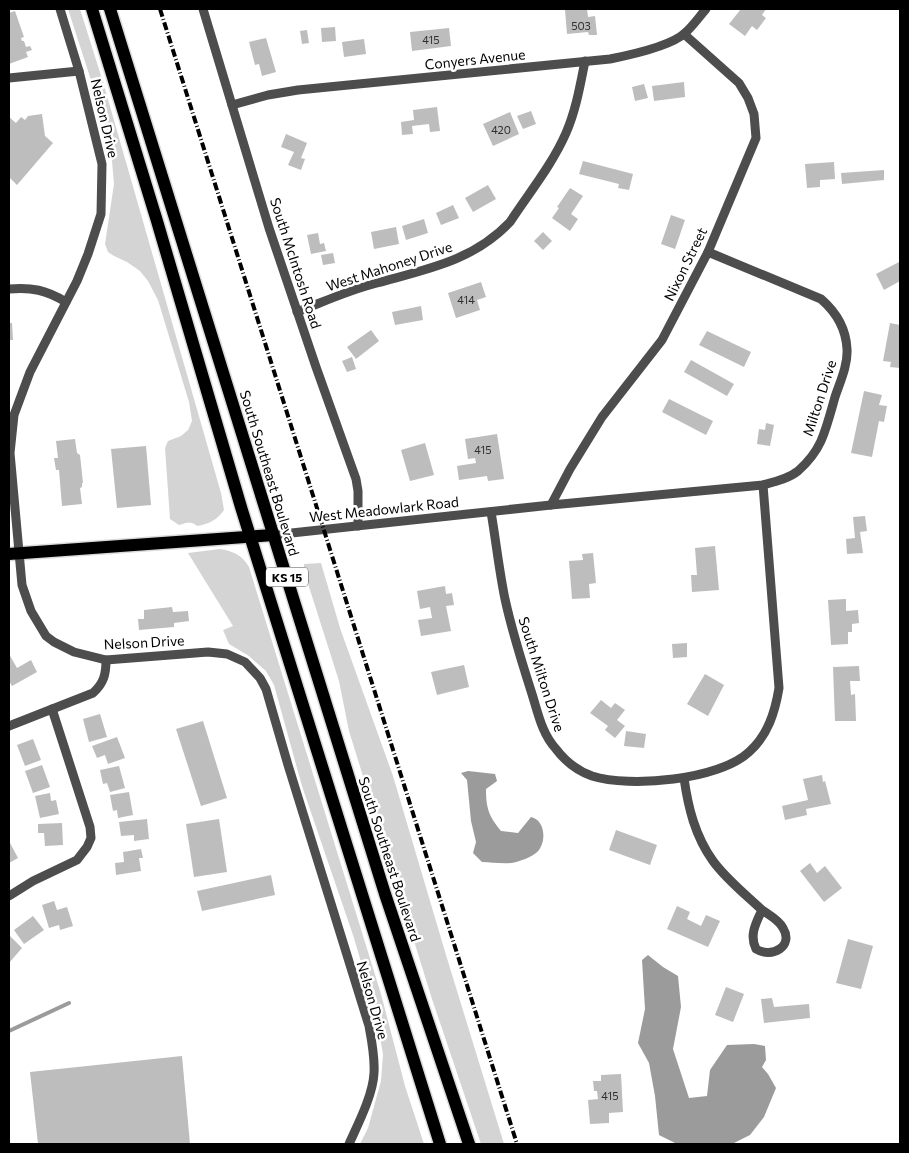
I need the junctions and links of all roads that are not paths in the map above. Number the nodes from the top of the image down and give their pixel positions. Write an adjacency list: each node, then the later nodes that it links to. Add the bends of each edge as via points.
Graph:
1 (60, 9): 8 (street, Nelson Drive)
2 (92, 9): 20 (main road, KS 15)
3 (110, 9): 19 (main road, South Southeast Boulevard / KS 15)
4 (203, 9): 10 (street, South McIntosh Road)
5 (706, 9): 6 (street, Conyers Avenue)
6 (684, 34): 7 (street, Conyers Avenue, via 636,54); 11 (street, Nixon Street, via 739,83 748,98 756,125 756,138)
7 (584, 61): 10 (street, Conyers Avenue, via 298,90); 14 (street, West Mahoney Drive, via 577,100 566,134 504,228 477,250 446,264 347,292)
8 (79, 70): 9 (street); 13 (street, Nelson Drive, via 102,164 101,214 88,254)
9 (9, 78)
10 (232, 104): 14 (street, South McIntosh Road)
11 (708, 252): 15 (street, Milton Drive, via 821,299 837,316 846,338 847,358 821,441 809,460 796,472); 16 (street, Nixon Street, via 662,340 602,417)
12 (9, 289): 13 (street, via 42,290)
13 (66, 302): 21 (street, Nelson Drive, via 30,372 14,415 10,453)
14 (297, 312): 18 (street, South McIntosh Road, via 356,479)
15 (763, 486): 16 (street, West Meadowlark Road); 25 (street, South Milton Drive, via 779,688 776,704 761,739 742,758 723,768)
16 (552, 506): 17 (street, West Meadowlark Road)
17 (491, 512): 18 (street, West Meadowlark Road); 25 (street, South Milton Drive, via 516,645 543,728 556,750 582,771 608,780)
18 (358, 526): 19 (street, West Meadowlark Road)
19 (273, 536): 20 (main road, West Meadowlark Road); 30 (main road, South Southeast Boulevard / KS 15, via 385,894)
20 (250, 537): 21 (main road, West Meadowlark Road); 28 (main road, KS 15)
21 (14, 553): 22 (street, Nelson Drive, via 26,598 46,636 74,652)
22 (106, 660): 23 (street, via 106,675 99,687 86,696); 29 (street, Nelson Drive, via 218,652 244,662 266,689 369,1026 374,1076)
23 (52, 709): 24 (street); 26 (street, via 91,838 77,860 33,880)
24 (9, 726)
25 (684, 778): 27 (street, via 694,823 713,861)
26 (9, 896)
27 (762, 910): 27 (street, via 752,934 753,943 762,952 774,952 784,944 785,930)
28 (440, 1143)
29 (350, 1144)
30 (469, 1144)

